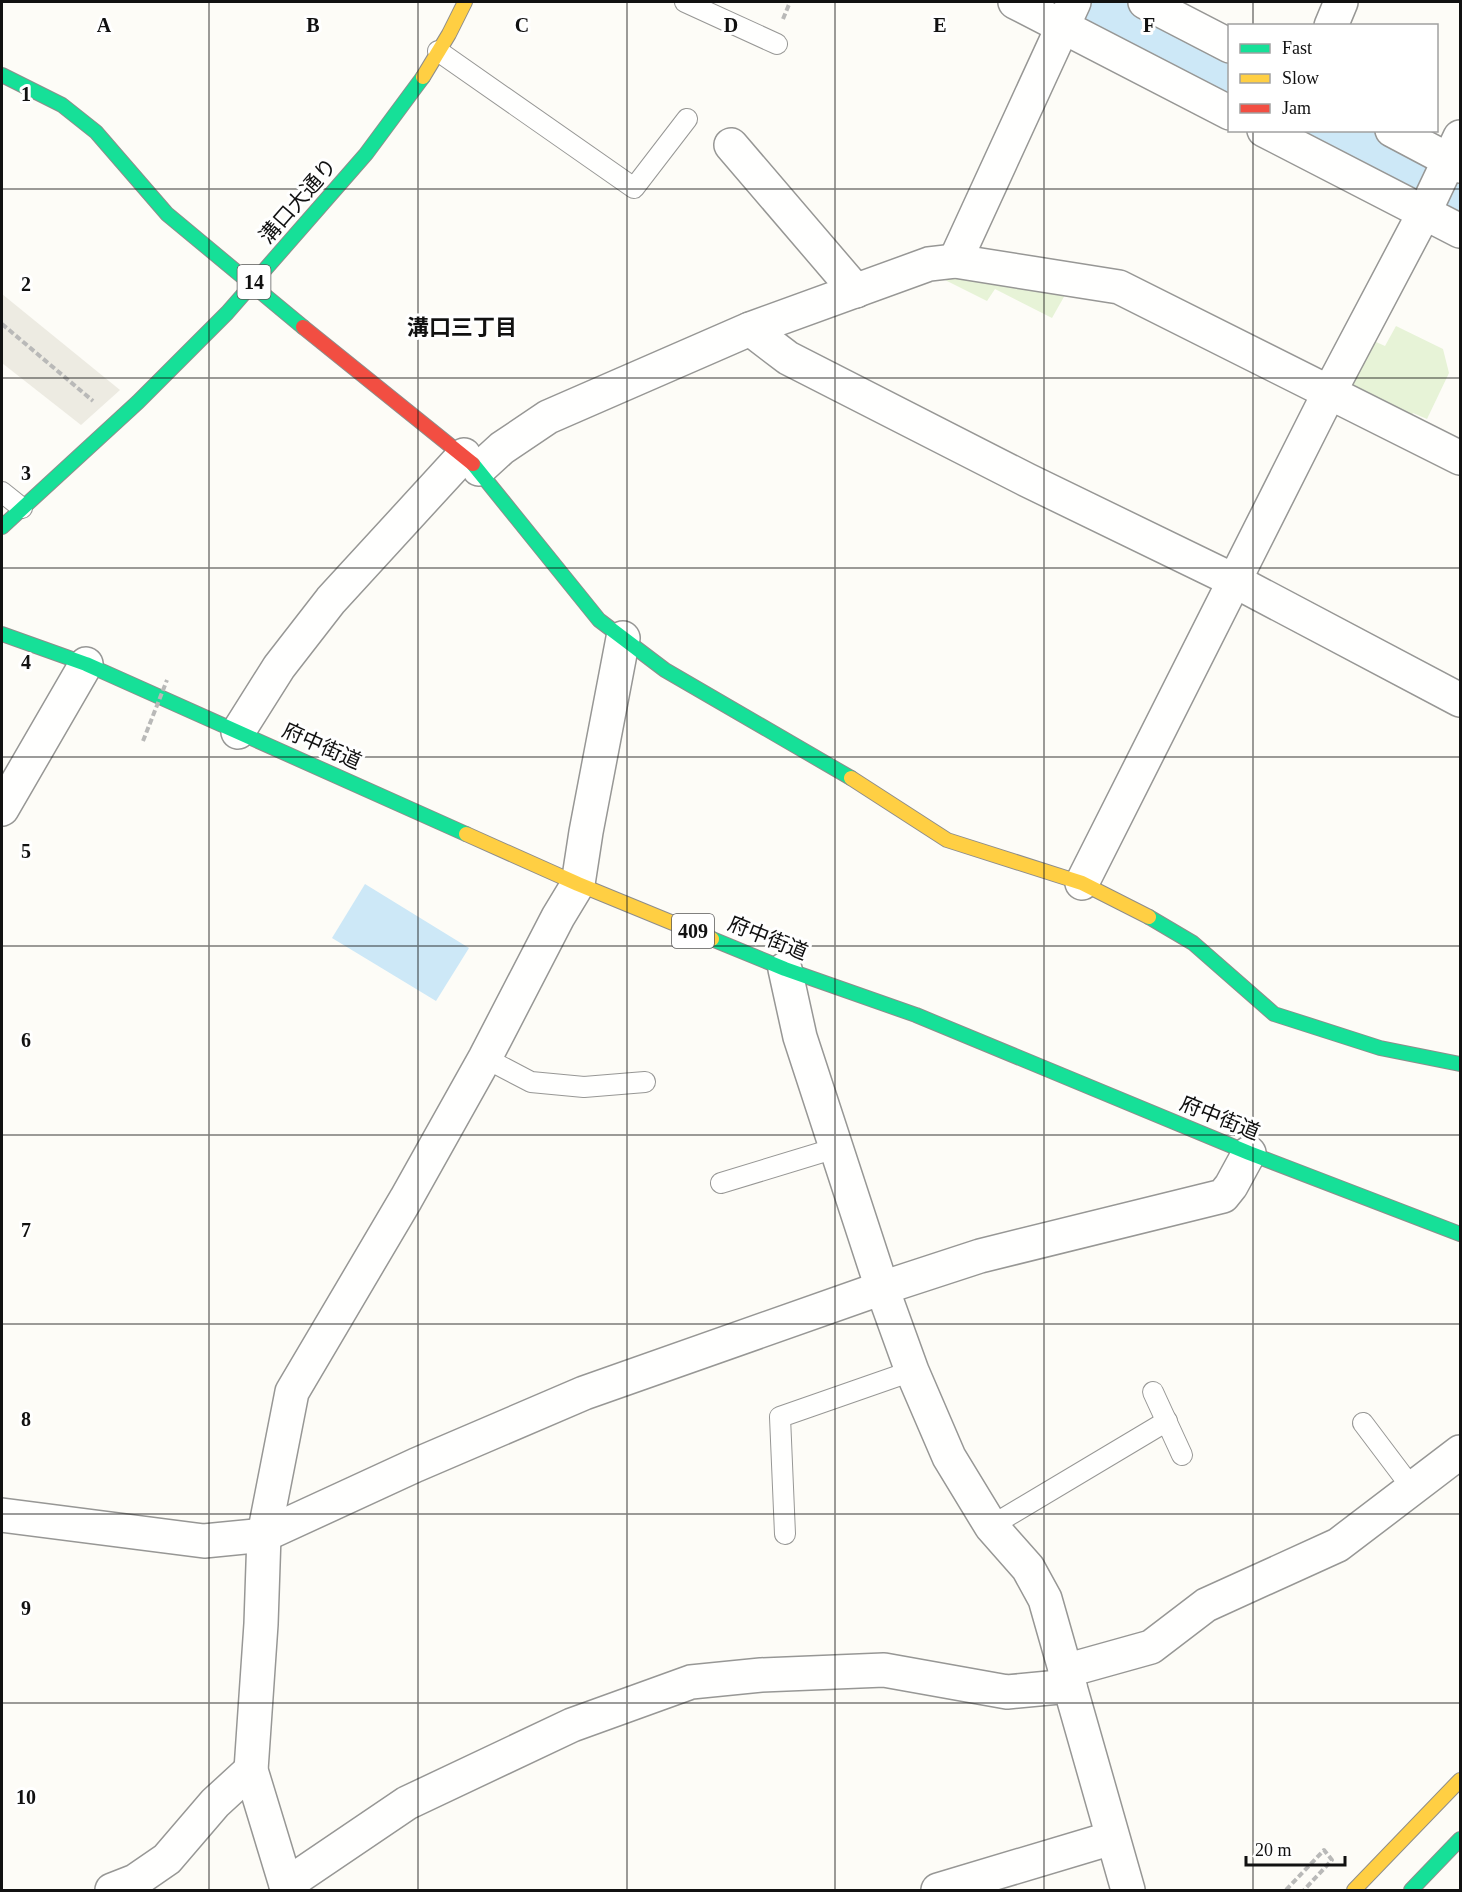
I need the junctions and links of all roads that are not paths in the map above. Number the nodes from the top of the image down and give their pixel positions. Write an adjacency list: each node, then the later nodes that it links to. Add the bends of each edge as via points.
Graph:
1 (465, 2): 10 (main road, 溝口大通り / 14)
2 (685, 2): 8 (lane)
3 (1015, 2): 6 (street)
4 (1145, 2): 9 (street)
5 (1341, 2): 7 (street)
6 (1069, 13): 12 (street); 19 (street)
7 (1332, 24)
8 (777, 44)
9 (1228, 45)
10 (438, 51): 13 (lane, via 634,188); 20 (main road, 溝口大通り / 14, via 403,105 337,189)
11 (2, 75): 20 (main road, via 62,105 96,132 167,214)
12 (1228, 112)
13 (687, 119)
14 (1272, 132): 17 (street)
15 (1394, 132): 17 (street)
16 (731, 145): 21 (street)
17 (1445, 175): 18 (street); 23 (street)
18 (1461, 231)
19 (955, 261): 21 (street, via 929,264); 23 (street, via 1119,287)
20 (251, 285): 25 (main road); 27 (main road, 溝口大通り / 14, via 218,323)
21 (856, 291): 22 (street)
22 (750, 329): 25 (street, via 548,417 502,448); 29 (street, via 788,358)
23 (1330, 392): 24 (street); 29 (street)
24 (1461, 458)
25 (472, 462): 31 (main road, via 599,620); 34 (street, via 331,600 279,667)
26 (2, 492): 27 (lane)
27 (22, 508): 28 (main road, 溝口大通り / 14)
28 (2, 527)
29 (1235, 581): 33 (street); 36 (street)
30 (2, 634): 32 (main road, 府中街道 / 409)
31 (623, 638): 36 (main road, via 664,670 858,782 947,840); 37 (street)
32 (86, 664): 34 (main road, 府中街道 / 409); 35 (street)
33 (1461, 700)
34 (238, 732): 37 (main road, 府中街道 / 409)
35 (2, 809)
36 (1082, 883): 40 (main road, via 1193,943 1274,1014 1380,1048)
37 (578, 884): 38 (main road, 府中街道 / 409); 39 (street)
38 (785, 969): 42 (street, via 800,1037); 43 (main road, 府中街道 / 409, via 916,1014)
39 (485, 1058): 41 (lane, via 531,1082 584,1087); 57 (street, via 292,1392)
40 (1461, 1064)
41 (645, 1082)
42 (836, 1148): 44 (lane); 46 (street)
43 (1249, 1153): 45 (main road, 府中街道 / 409); 46 (street, via 1223,1196 980,1256)
44 (721, 1183)
45 (1461, 1234)
46 (882, 1288): 47 (street); 57 (street, via 584,1394)
47 (912, 1371): 55 (street, via 949,1457); 56 (lane, via 780,1417)
48 (1153, 1392): 49 (lane)
49 (1167, 1421): 52 (lane); 55 (lane)
50 (1363, 1424): 53 (lane)
51 (1461, 1452): 53 (street)
52 (1182, 1455)
53 (1412, 1488): 58 (street, via 1338,1545 1206,1605 1151,1647)
54 (2, 1515): 57 (street, via 204,1541)
55 (991, 1526): 58 (street, via 1028,1568 1045,1599)
56 (784, 1534)
57 (264, 1535): 59 (street)
58 (1067, 1678): 61 (street); 63 (street, via 1007,1692 884,1670 691,1682 572,1725 408,1803)
59 (251, 1770): 63 (street); 64 (street, via 215,1803 167,1859 135,1881)
60 (1461, 1780): 67 (main road)
61 (1112, 1838): 65 (street); 66 (street)
62 (1461, 1839): 68 (main road)
63 (286, 1889)
64 (112, 1890)
65 (938, 1890)
66 (1128, 1890)
67 (1354, 1890)
68 (1412, 1890)

